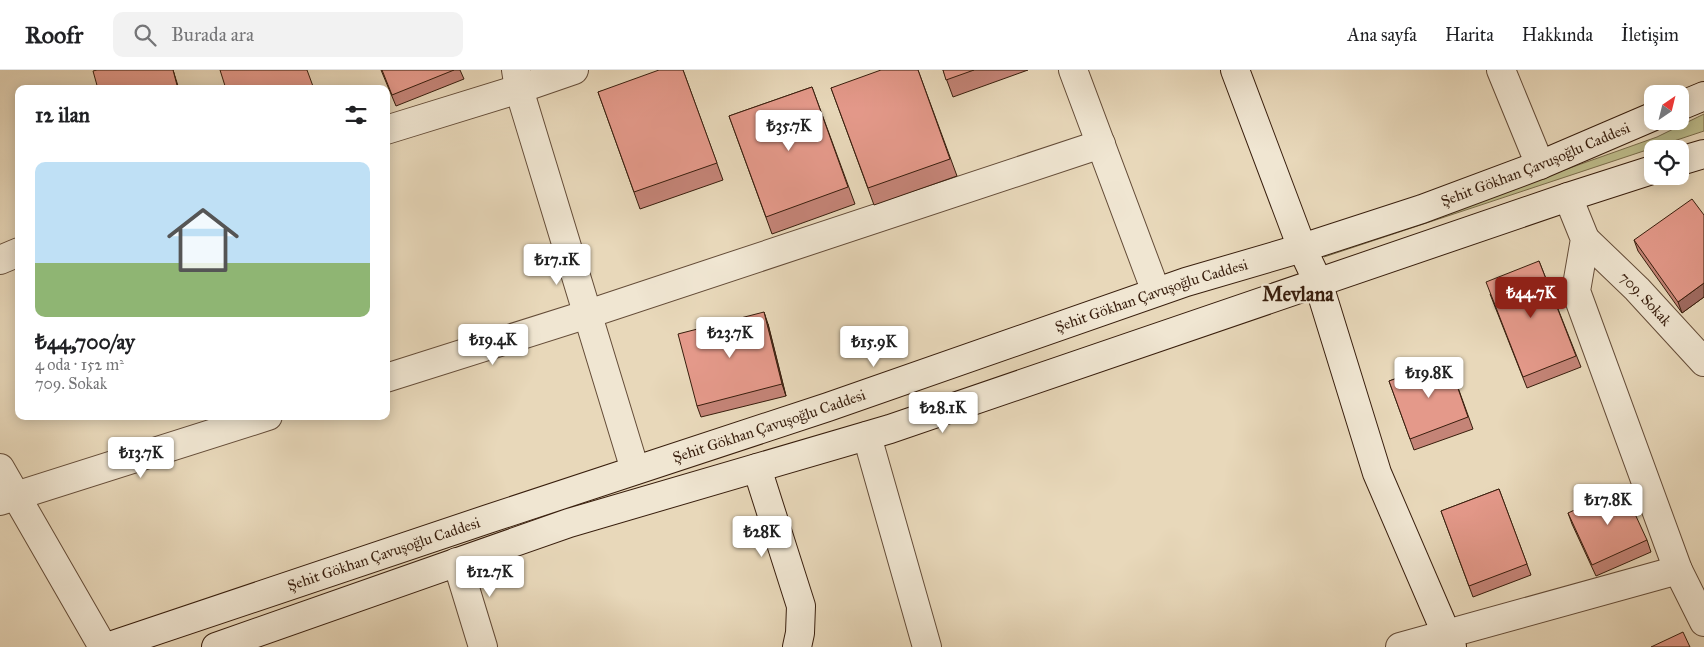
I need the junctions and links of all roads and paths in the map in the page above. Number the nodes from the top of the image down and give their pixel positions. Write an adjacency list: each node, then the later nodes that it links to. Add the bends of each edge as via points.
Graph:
1 (574, 70): 5 (street)
2 (1073, 70): 10 (street)
3 (1236, 70): 17 (street)
4 (1501, 70): 13 (street)
5 (518, 80): 9 (street); 22 (street)
6 (1704, 96): 7 (street)
7 (1689, 102)
8 (1644, 120): 13 (street, Şehit Gökhan Çavuşoğlu Caddesi)
9 (390, 128)
10 (1101, 144): 21 (street); 22 (street)
11 (1704, 154): 12 (street)
12 (1689, 158)
13 (1540, 165): 17 (street, Şehit Gökhan Çavuşoğlu Caddesi, via 1422,209)
14 (1644, 173): 15 (street)
15 (1568, 197): 16 (street); 20 (street)
16 (1585, 239): 23 (street, 709. Sokak, via 1637,289); 32 (street, via 1576,291)
17 (1302, 248): 20 (street); 21 (street, Şehit Gökhan Çavuşoğlu Caddesi)
18 (15, 254): 19 (street)
19 (0, 260)
20 (1318, 282): 26 (street); 35 (street, via 1377,473)
21 (1156, 292): 29 (street, Şehit Gökhan Çavuşoğlu Caddesi, via 828,407)
22 (588, 314): 24 (street); 29 (street)
23 (1704, 362)
24 (390, 377)
25 (255, 420): 30 (street)
26 (868, 436): 28 (street); 41 (street)
27 (0, 468): 30 (street)
28 (757, 468): 31 (street, via 569,523); 40 (street, via 801,606)
29 (635, 470): 34 (street, Şehit Gökhan Çavuşoğlu Caddesi)
30 (8, 498): 36 (street)
31 (457, 562): 38 (street); 39 (street)
32 (1678, 570): 33 (street); 35 (street)
33 (1704, 622)
34 (149, 640): 37 (street, Şehit Gökhan Çavuşoğlu Caddesi)
35 (1449, 640): 42 (street)
36 (103, 647)
37 (107, 647)
38 (216, 647)
39 (483, 647)
40 (797, 647)
41 (927, 647)
42 (1400, 647)

